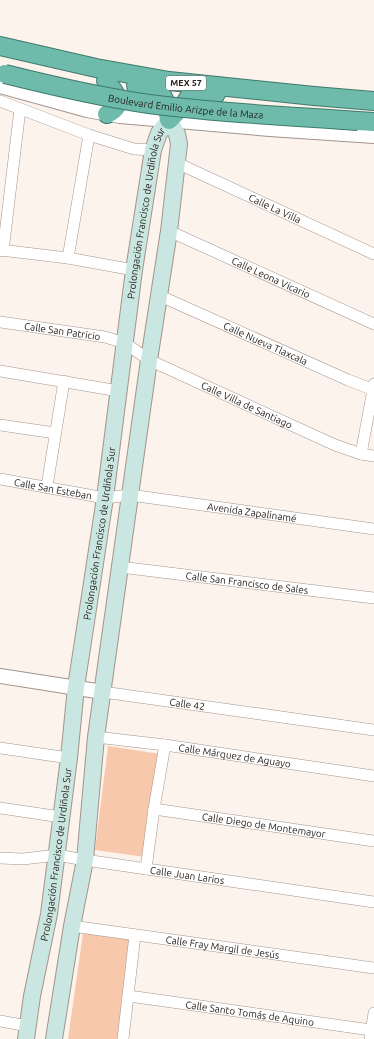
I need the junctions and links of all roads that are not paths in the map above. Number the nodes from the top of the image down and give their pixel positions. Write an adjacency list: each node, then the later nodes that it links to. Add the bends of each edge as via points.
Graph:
1 (0, 46): 6 (highway, MEX 57, via 96,68 170,81)
2 (0, 54): 4 (highway, via 59,72)
3 (2, 77): 9 (street, via 75,107); 11 (highway, Boulevard Emilio Arizpe de la Maza, bridge, via 148,104)
4 (106, 80): 9 (highway, via 116,94 118,102 115,109); 10 (highway, via 150,87 160,92)
5 (0, 101): 7 (street)
6 (374, 101)
7 (20, 109): 12 (street); 17 (street)
8 (374, 111): 10 (highway, via 212,93 189,97)
9 (107, 114): 10 (street)
10 (169, 120): 13 (street); 14 (main road, Prolongación Francisco de Urdiñola Sur, via 159,132); 15 (main road, Prolongación Francisco de Urdiñola Sur, via 178,139)
11 (366, 121)
12 (89, 135): 14 (street, via 134,149); 19 (street)
13 (374, 136)
14 (153, 150): 20 (main road, Prolongación Francisco de Urdiñola Sur)
15 (177, 163): 16 (main road, Prolongación Francisco de Urdiñola Sur); 18 (street, Calle La Villa)
16 (168, 231): 21 (main road, Prolongación Francisco de Urdiñola Sur); 23 (street, Calle Leona Vicario)
17 (2, 250): 19 (street)
18 (374, 254)
19 (68, 258): 20 (street)
20 (134, 270): 24 (main road, Prolongación Francisco de Urdiñola Sur)
21 (158, 295): 25 (main road, Prolongación Francisco de Urdiñola Sur); 28 (street, Calle Nueva Tlaxcala)
22 (0, 322): 24 (street, Calle San Patricio, via 105,337)
23 (374, 324)
24 (125, 343): 25 (street, Calle Villa de Santiago); 29 (main road, Prolongación Francisco de Urdiñola Sur)
25 (149, 360): 32 (street, Calle Villa de Santiago, via 335,445); 36 (main road, Prolongación Francisco de Urdiñola Sur)
26 (0, 370): 27 (street)
27 (64, 381): 29 (street); 31 (street)
28 (374, 388): 32 (street)
29 (119, 391): 37 (main road, Prolongación Francisco de Urdiñola Sur)
30 (0, 425): 31 (street)
31 (55, 433): 35 (street)
32 (361, 454): 33 (street, Calle Villa de Santiago)
33 (374, 456)
34 (0, 479): 35 (street, Calle San Esteban)
35 (47, 486): 37 (street, Calle San Esteban)
36 (130, 495): 37 (street, Calle San Esteban); 38 (street, Avenida Zapalinamé); 39 (main road, Prolongación Francisco de Urdiñola Sur)
37 (105, 498): 42 (main road, Prolongación Francisco de Urdiñola Sur)
38 (374, 528)
39 (120, 567): 40 (street, Calle San Francisco de Sales); 43 (main road, Prolongación Francisco de Urdiñola Sur)
40 (374, 598)
41 (0, 676): 42 (street, Calle 42)
42 (76, 687): 43 (street, Calle 42); 48 (main road, Prolongación Francisco de Urdiñola Sur)
43 (103, 692): 44 (street, Calle 42); 45 (main road, Prolongación Francisco de Urdiñola Sur)
44 (374, 730)
45 (96, 737): 46 (street, Calle Márquez de Aguayo); 56 (main road, Prolongación Francisco de Urdiñola Sur)
46 (165, 745): 49 (street, Calle Márquez de Aguayo); 51 (street)
47 (0, 748): 48 (street)
48 (69, 758): 52 (main road, Prolongación Francisco de Urdiñola Sur)
49 (374, 776)
50 (0, 808): 52 (street)
51 (154, 809): 53 (street, Calle Diego de Montemayor); 57 (street)
52 (61, 817): 54 (main road, Prolongación Francisco de Urdiñola Sur)
53 (374, 841)
54 (57, 855): 55 (street, Calle Juan Larios, via 23,859); 56 (street, Calle Juan Larios); 65 (main road, Prolongación Francisco de Urdiñola Sur)
55 (0, 858)
56 (85, 860): 57 (street, Calle Juan Larios); 59 (main road, Prolongación Francisco de Urdiñola Sur)
57 (146, 869): 58 (street, Calle Juan Larios)
58 (374, 902)
59 (72, 926): 60 (street, Calle Fray Margil de Jesús); 67 (main road, Prolongación Francisco de Urdiñola Sur)
60 (135, 935): 61 (street, Calle Fray Margil de Jesús); 62 (street)
61 (374, 968)
62 (129, 996): 66 (street, Calle Santo Tomás de Aquino); 68 (street)
63 (374, 1013): 66 (street)
64 (0, 1021): 65 (street)
65 (27, 1032)
66 (371, 1035)
67 (54, 1039)
68 (123, 1039)

